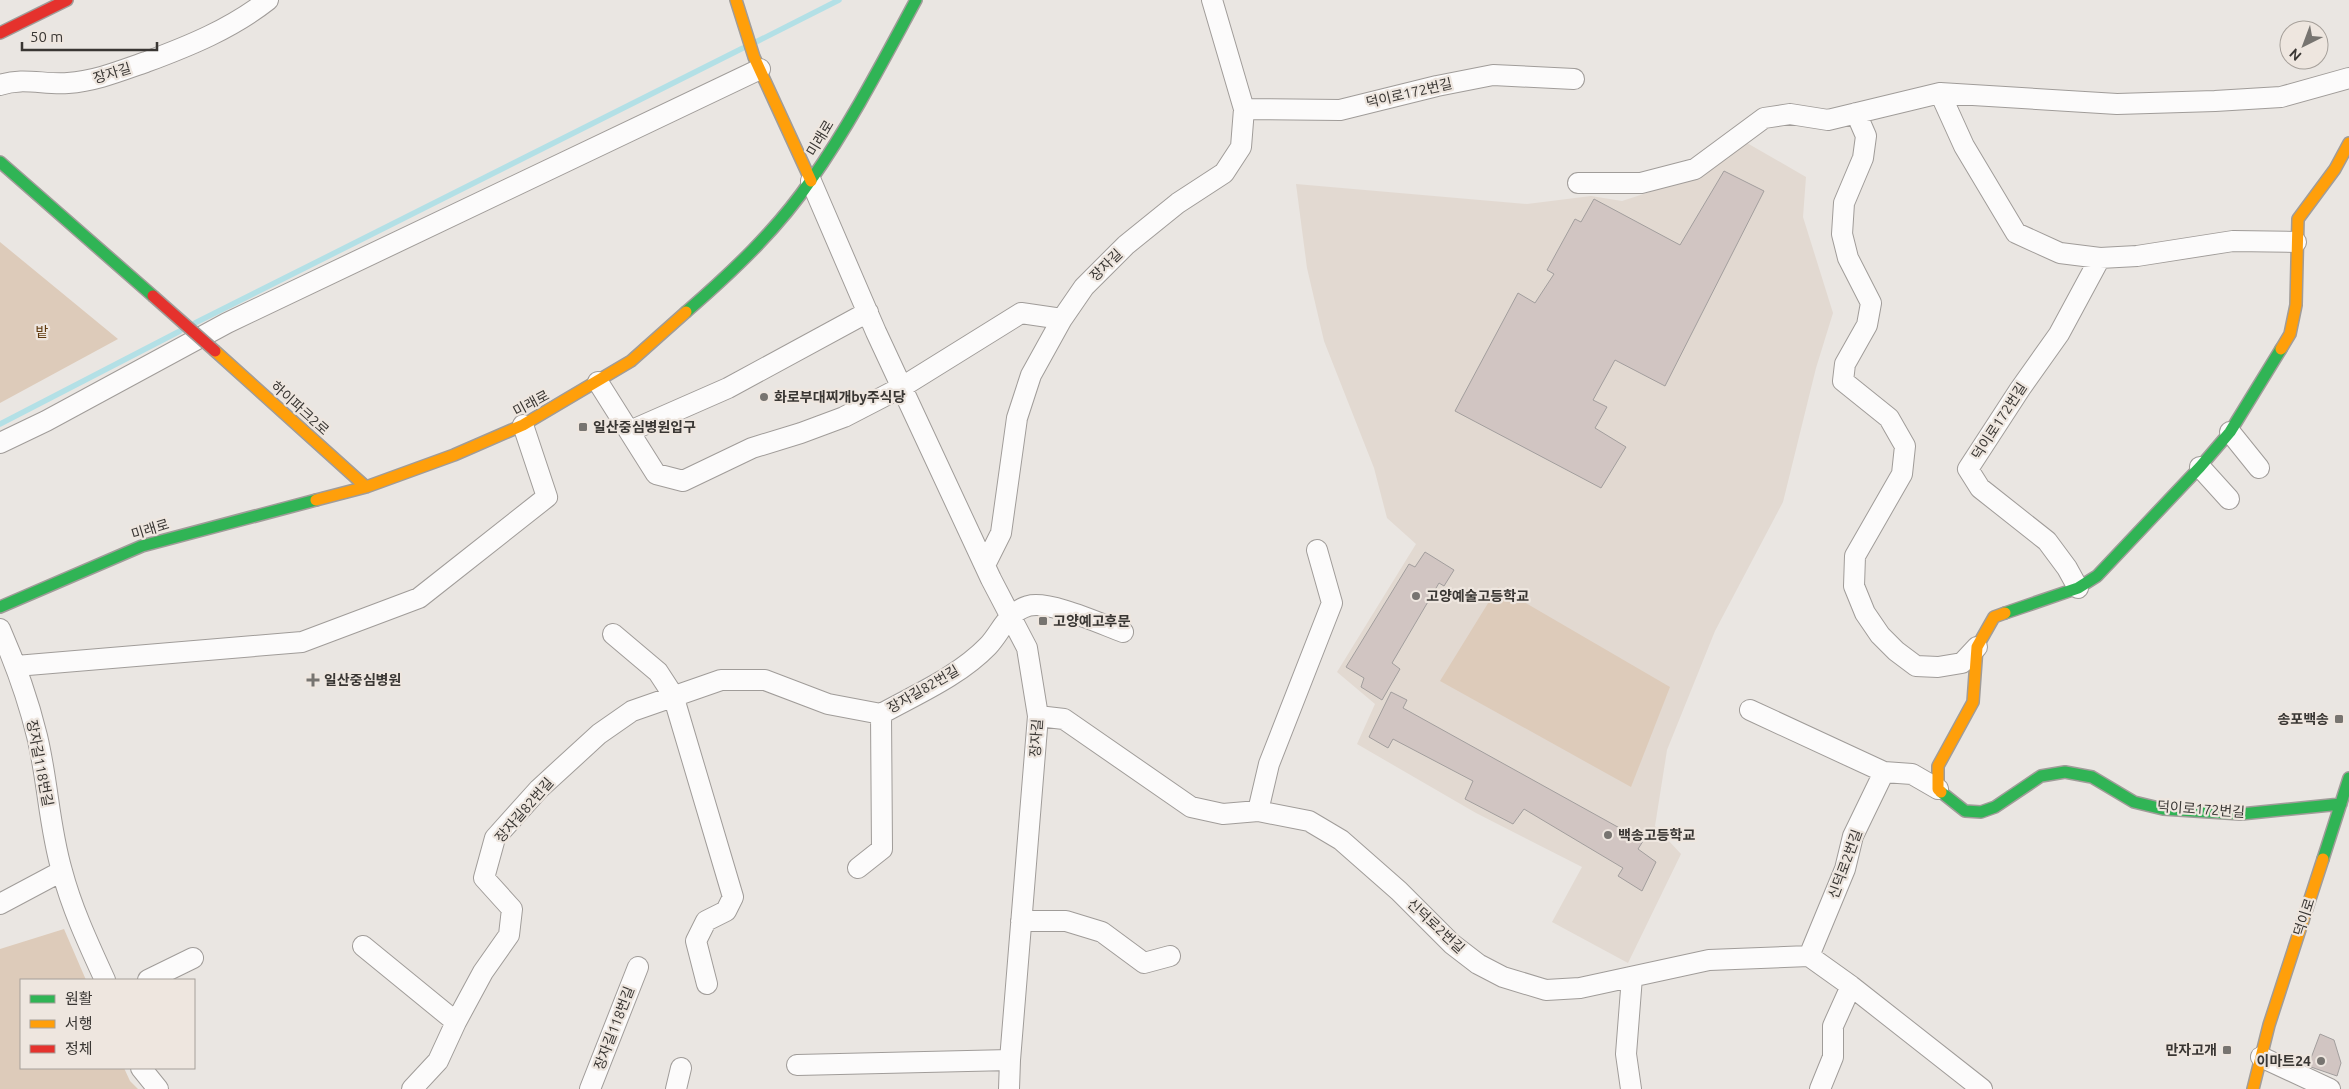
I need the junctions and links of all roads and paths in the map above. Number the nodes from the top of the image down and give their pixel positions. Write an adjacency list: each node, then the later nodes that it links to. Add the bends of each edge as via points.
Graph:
1 (67, 0): 6 (street)
2 (268, 0): 10 (street, 장자길, via 252,13 209,37 101,78 67,84 11,81)
3 (736, 0): 7 (street, 장자길)
4 (916, 0): 16 (street, 미래로, via 877,73)
5 (1212, 0): 12 (street, 장자길)
6 (0, 33)
7 (757, 63): 16 (street, 장자길); 27 (street, via 227,323)
8 (2349, 78): 11 (street, via 2282,97 2215,101 2117,104)
9 (1574, 79): 12 (street, 덕이로172번길, via 1493,75 1340,110)
10 (0, 85)
11 (1940, 92): 13 (street); 19 (street, via 1964,146 2016,233 2060,253)
12 (1244, 109): 21 (street, 장자길, via 1241,147 1224,173 1178,203 1126,246 1084,287)
13 (1856, 113): 17 (street, via 1828,120 1790,114 1764,118 1695,169 1641,182); 40 (street, via 1866,136 1863,158 1844,203 1842,234 1848,258 1870,303 1867,325 1845,364 1843,381 1889,418 1904,446 1902,474 1855,556 1854,586 1865,613 1880,635 1916,666 1962,663)
14 (2349, 143): 18 (street, via 2335,169 2298,219)
15 (0, 162): 30 (street, 하이파크2로, bridge)
16 (811, 181): 20 (street, 장자길); 22 (street, 미래로, via 762,241 706,295 631,361)
17 (1578, 184)
18 (2296, 242): 19 (street, via 2233,241 2137,256); 26 (street, via 2296,304 2290,334)
19 (2100, 258): 34 (street, 덕이로172번길, via 2059,334 1968,469 1980,488 2047,541)
20 (868, 312): 23 (street, 장자길); 25 (street, via 728,388)
21 (1062, 319): 23 (street, via 1021,313); 33 (street, 장자길, via 1031,375 1017,418 1001,533)
22 (598, 382): 24 (street, 미래로); 25 (street)
23 (902, 387): 25 (street, via 844,417 752,448 683,481 656,474); 33 (street, 장자길)
24 (523, 425): 30 (street, 미래로); 41 (street, via 547,497 419,598 302,642)
25 (630, 431)
26 (2230, 432): 28 (street); 29 (street)
27 (0, 443)
28 (2200, 467): 31 (street); 34 (street, via 2097,576)
29 (2259, 468)
30 (366, 488): 35 (street, 미래로, via 142,546)
31 (2229, 499)
32 (1317, 550): 50 (street, via 1332,603 1269,764)
33 (985, 565): 36 (street, 장자길)
34 (2078, 588): 40 (street, via 1994,617)
35 (0, 607)
36 (1009, 616): 38 (street, via 1028,606 1055,607); 44 (street, 장자길82번길, via 988,646 959,669); 45 (street, 장자길, via 1027,648)
37 (0, 628): 41 (street, 장자길118번길)
38 (1123, 632)
39 (613, 634): 42 (street, via 658,672)
40 (1977, 646): 48 (street, via 1973,702 1938,766)
41 (16, 666): 52 (street, 장자길118번길, via 37,737)
42 (673, 695): 44 (street, 장자길82번길, via 721,680 765,680 828,704); 63 (street, via 733,897 726,911 706,921 696,941); 65 (street, 장자길82번길, via 632,711 599,734 538,789 495,838 484,878 512,909 509,935)
43 (1750, 710): 46 (street, 덕이로172번길)
44 (881, 714): 51 (street, via 882,849)
45 (1038, 716): 50 (street, 신덕로2번길, via 1064,719 1191,807 1224,814); 54 (street, 장자길)
46 (1884, 772): 48 (street, 덕이로172번길, via 1912,774); 57 (street, 신덕로2번길, via 1853,836 1845,869)
47 (2349, 778): 49 (street, 덕이로)
48 (1938, 789): 49 (street, 덕이로172번길, via 1965,810 1981,812 2041,776 2066,772 2092,777 2134,802 2163,809 2241,814)
49 (2341, 804): 66 (street, 덕이로, via 2268,1025)
50 (1258, 811): 60 (street, 신덕로2번길, via 1309,821 1341,840 1452,944 1478,964 1503,977 1546,990 1580,988)
51 (858, 868)
52 (62, 871): 53 (street); 61 (street, 장자길118번길, via 83,932)
53 (0, 904)
54 (1021, 921): 56 (street, via 1066,921 1102,932 1144,963); 67 (street, 장자길)
55 (363, 946): 65 (street)
56 (1170, 956)
57 (1809, 956): 60 (street, 신덕로2번길, via 1709,960); 64 (street)
58 (193, 958): 62 (street)
59 (638, 966): 73 (street, 장자길118번길)
60 (1632, 977): 76 (street, via 1626,1054)
61 (105, 979)
62 (150, 979)
63 (707, 984)
64 (1851, 986): 77 (street, via 1833,1026 1833,1057); 78 (street)
65 (456, 1022): 72 (street, 장자길82번길, via 438,1061)
66 (2261, 1057): 79 (street, 덕이로); 80 (street)
67 (1010, 1060): 68 (street); 75 (street, 장자길)
68 (797, 1065)
69 (682, 1068): 74 (street)
70 (142, 1069): 71 (street)
71 (158, 1089)
72 (412, 1089)
73 (590, 1089)
74 (676, 1089)
75 (1009, 1089)
76 (1631, 1089)
77 (1820, 1089)
78 (1982, 1089)
79 (2253, 1089)
80 (2330, 1089)

